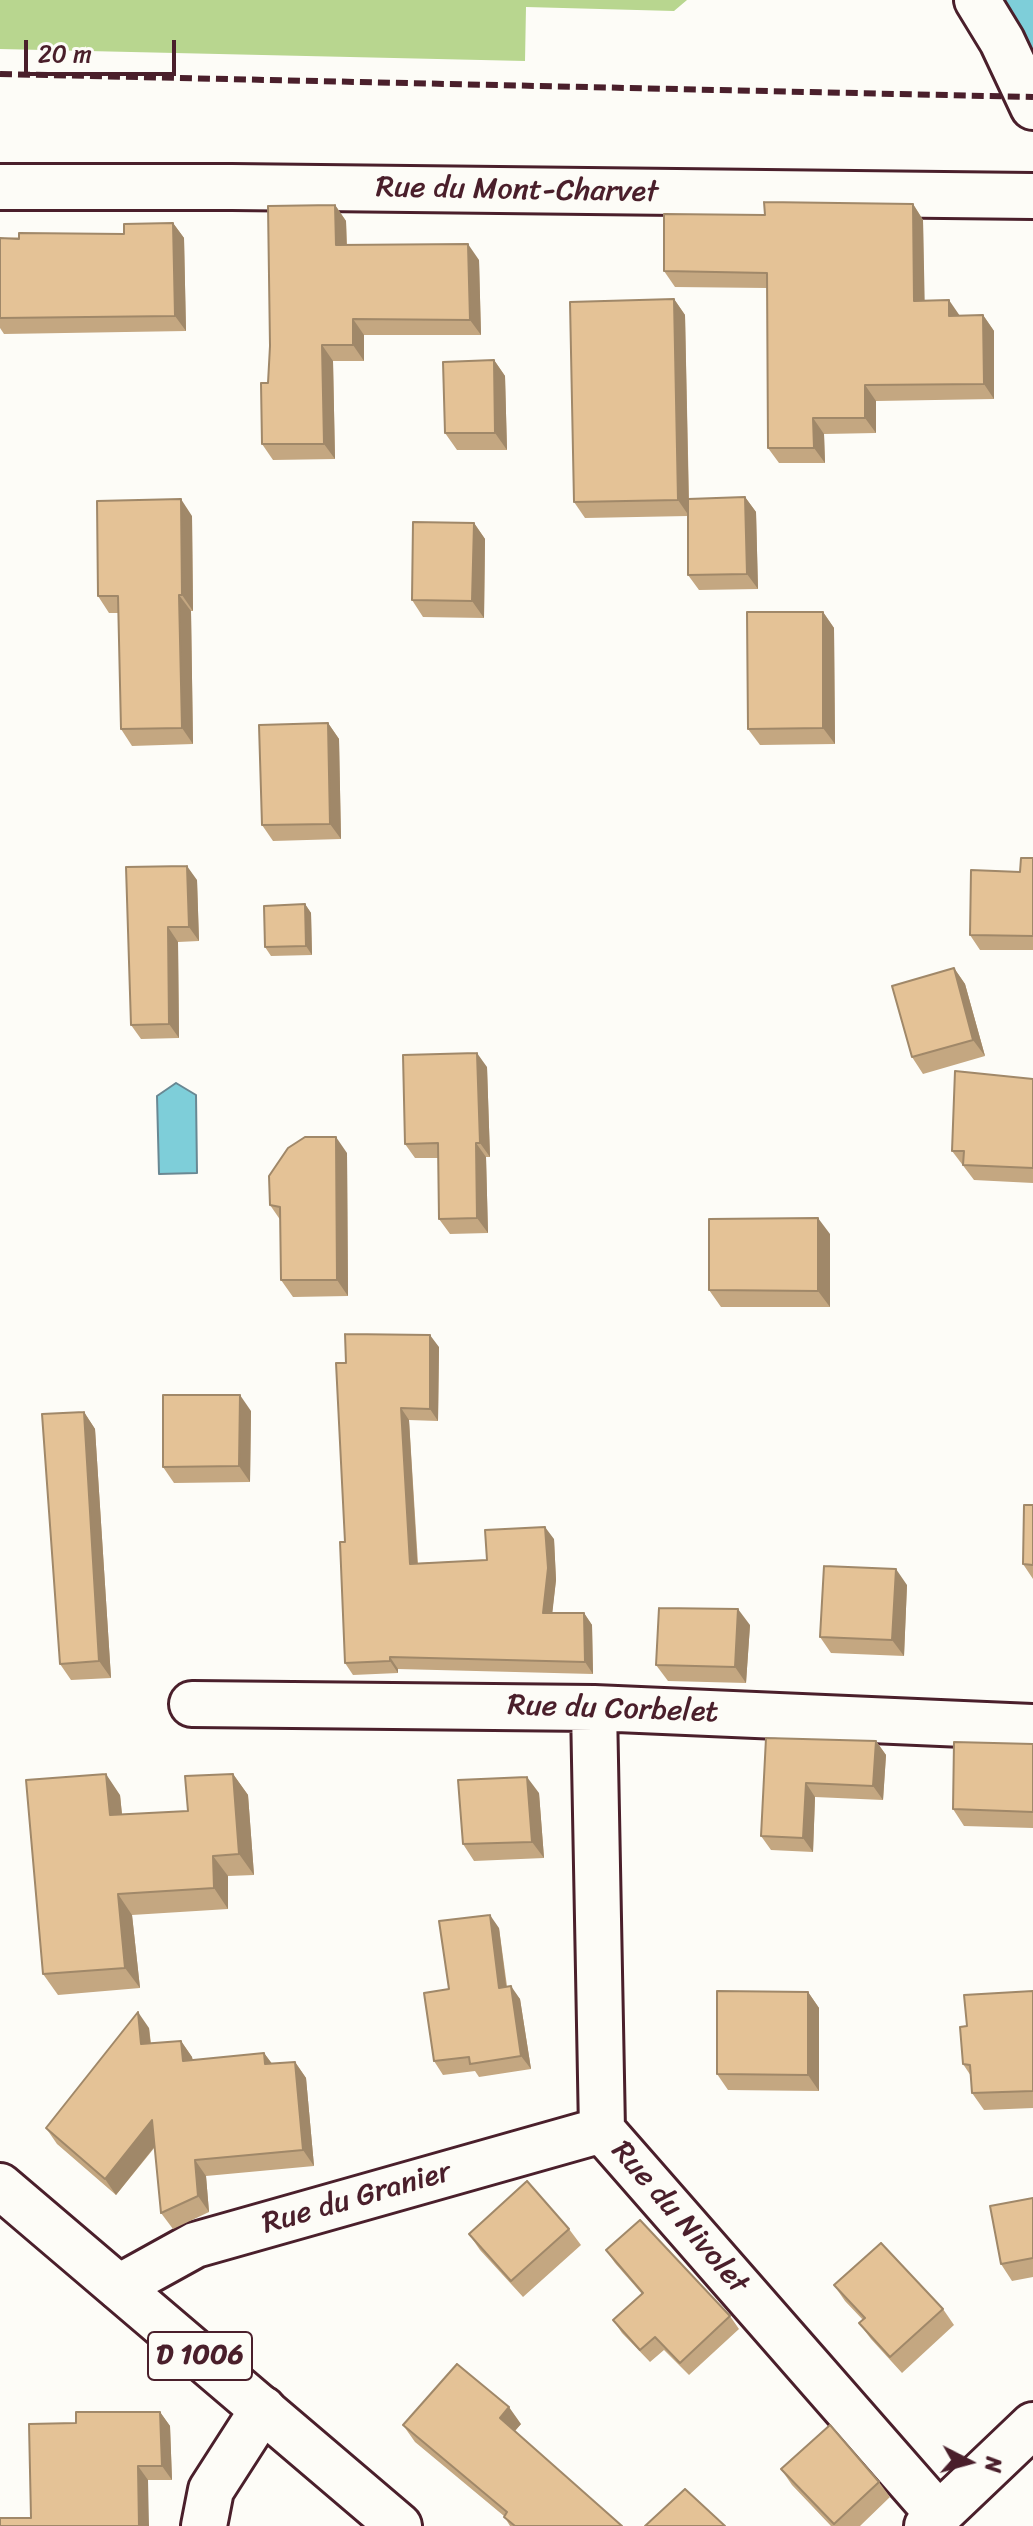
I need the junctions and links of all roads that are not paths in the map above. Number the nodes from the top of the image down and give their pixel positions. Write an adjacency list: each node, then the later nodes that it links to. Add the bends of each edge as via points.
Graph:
1 (977, 0): 2 (street)
2 (1033, 107)
3 (0, 187): 4 (street, Rue du Mont-Charvet)
4 (1033, 196)
5 (192, 1704): 6 (street, Rue du Corbelet)
6 (594, 1708): 7 (street, Rue du Corbelet); 8 (street, Rue du Nivolet)
7 (1033, 1727)
8 (602, 2130): 10 (street, Rue du Granier, via 195,2245); 13 (street, Rue du Nivolet)
9 (0, 2186): 10 (street, D 1006)
10 (119, 2287): 11 (street, D 1006)
11 (263, 2409): 14 (street, via 211,2490); 15 (street, D 1006)
12 (1033, 2425): 13 (street)
13 (933, 2520)
14 (204, 2526)
15 (399, 2526)

